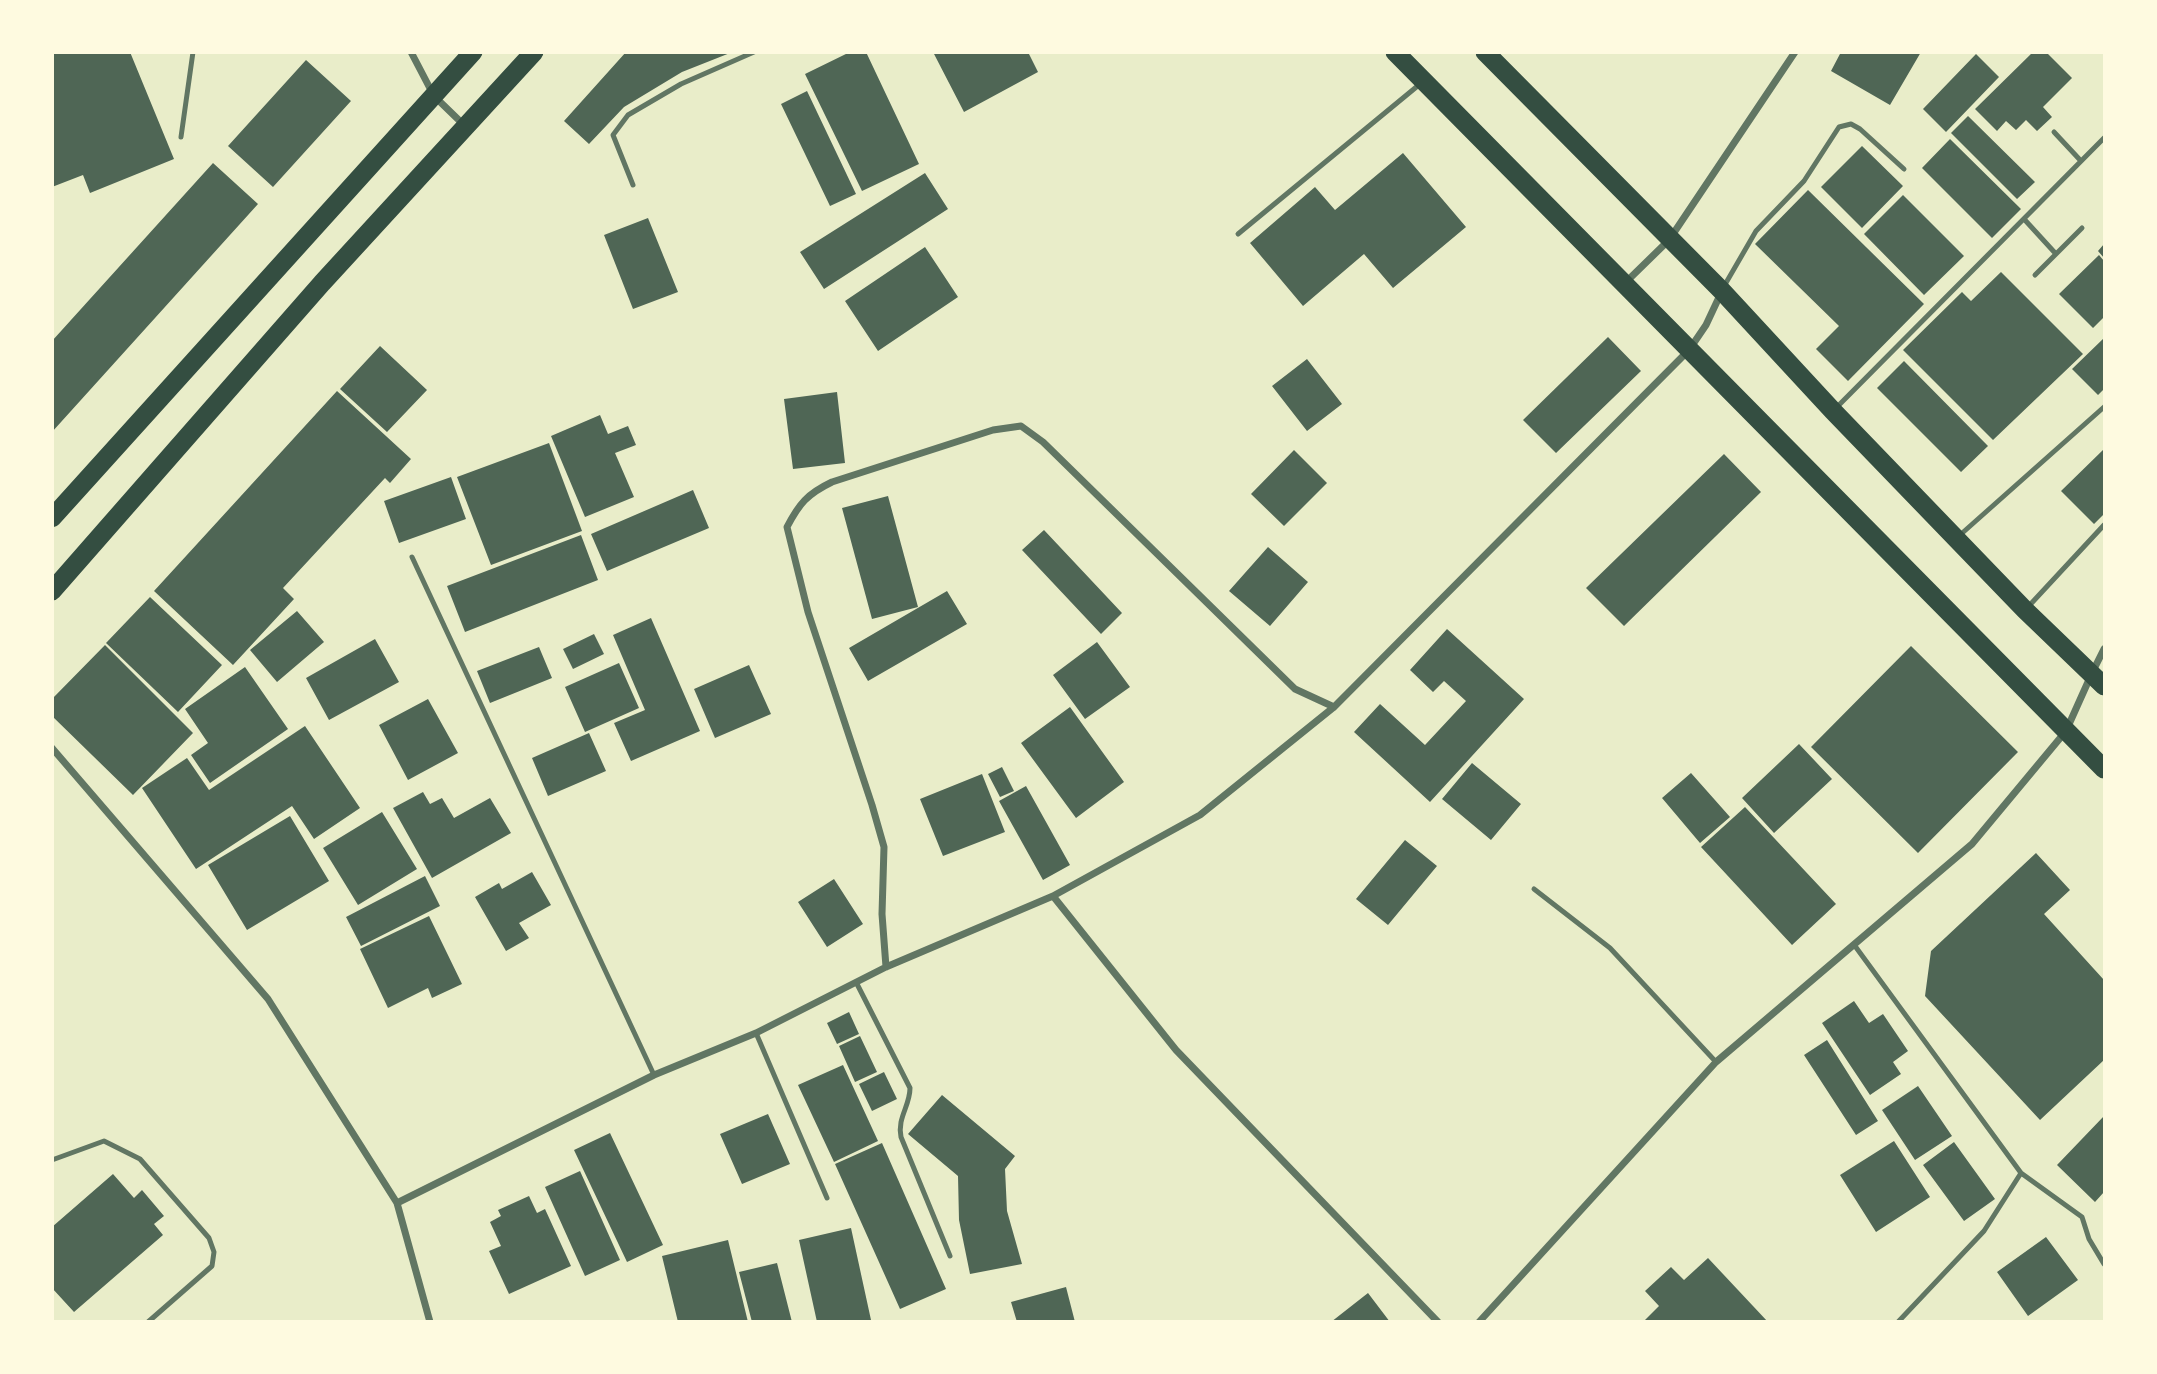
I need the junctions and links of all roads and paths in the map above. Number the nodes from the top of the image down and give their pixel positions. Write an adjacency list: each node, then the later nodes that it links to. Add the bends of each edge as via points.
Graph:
1 (193, 52): 13 (lane)
2 (411, 52): 10 (street)
3 (473, 52): 10 (highway)
4 (534, 52): 11 (highway)
5 (754, 52): 17 (lane, via 681,84 628,115 613,135)
6 (1395, 52): 9 (highway)
7 (1485, 52): 21 (highway)
8 (1796, 52): 21 (street)
9 (1423, 82): 20 (lane); 24 (highway)
10 (434, 96): 11 (street); 29 (highway)
11 (465, 126): 33 (highway)
12 (2054, 132): 15 (lane)
13 (181, 137)
14 (2105, 138): 15 (lane)
15 (2081, 161): 18 (lane)
16 (1904, 169): 25 (lane, via 1860,129 1851,124 1839,127 1804,181 1756,231)
17 (633, 185)
18 (2024, 219): 22 (lane); 28 (lane)
19 (2082, 228): 22 (lane)
20 (1238, 234)
21 (1669, 240): 24 (street); 25 (highway)
22 (2056, 254): 23 (lane)
23 (2035, 275)
24 (1624, 284): 26 (highway)
25 (1722, 291): 26 (street); 28 (highway)
26 (1689, 350): 37 (street); 38 (highway)
27 (2105, 407): 31 (lane)
28 (1833, 411): 31 (highway)
29 (52, 518)
30 (2105, 526): 34 (lane)
31 (1955, 539): 34 (highway)
32 (412, 557): 48 (lane)
33 (52, 591)
34 (2025, 610): 36 (highway)
35 (2105, 649): 36 (street)
36 (2098, 679): 38 (street)
37 (1334, 707): 42 (street, via 1200,815); 44 (street, via 1295,689 1043,442 1021,426 993,430 813,491 787,527 808,612 884,847)
38 (2066, 732): 40 (highway); 43 (street, via 1972,844)
39 (52, 747): 52 (street, via 268,999)
40 (2105, 769)
41 (1534, 889): 47 (lane, via 1610,948)
42 (1053, 896): 44 (street); 58 (street, via 1176,1050)
43 (1855, 946): 47 (street); 50 (lane)
44 (886, 967): 45 (street)
45 (856, 982): 46 (street); 53 (lane, via 910,1088 899,1127 901,1137)
46 (756, 1033): 48 (street); 51 (lane)
47 (1716, 1062): 55 (street)
48 (654, 1075): 52 (street)
49 (52, 1160): 56 (lane, via 104,1141 140,1159 209,1238 212,1266)
50 (2021, 1173): 54 (lane, via 2082,1217 2089,1240); 59 (lane, via 1984,1231)
51 (827, 1198)
52 (397, 1203): 57 (street)
53 (950, 1256)
54 (2105, 1264)
55 (1483, 1320)
56 (148, 1321)
57 (430, 1321)
58 (1438, 1321)
59 (1898, 1321)

